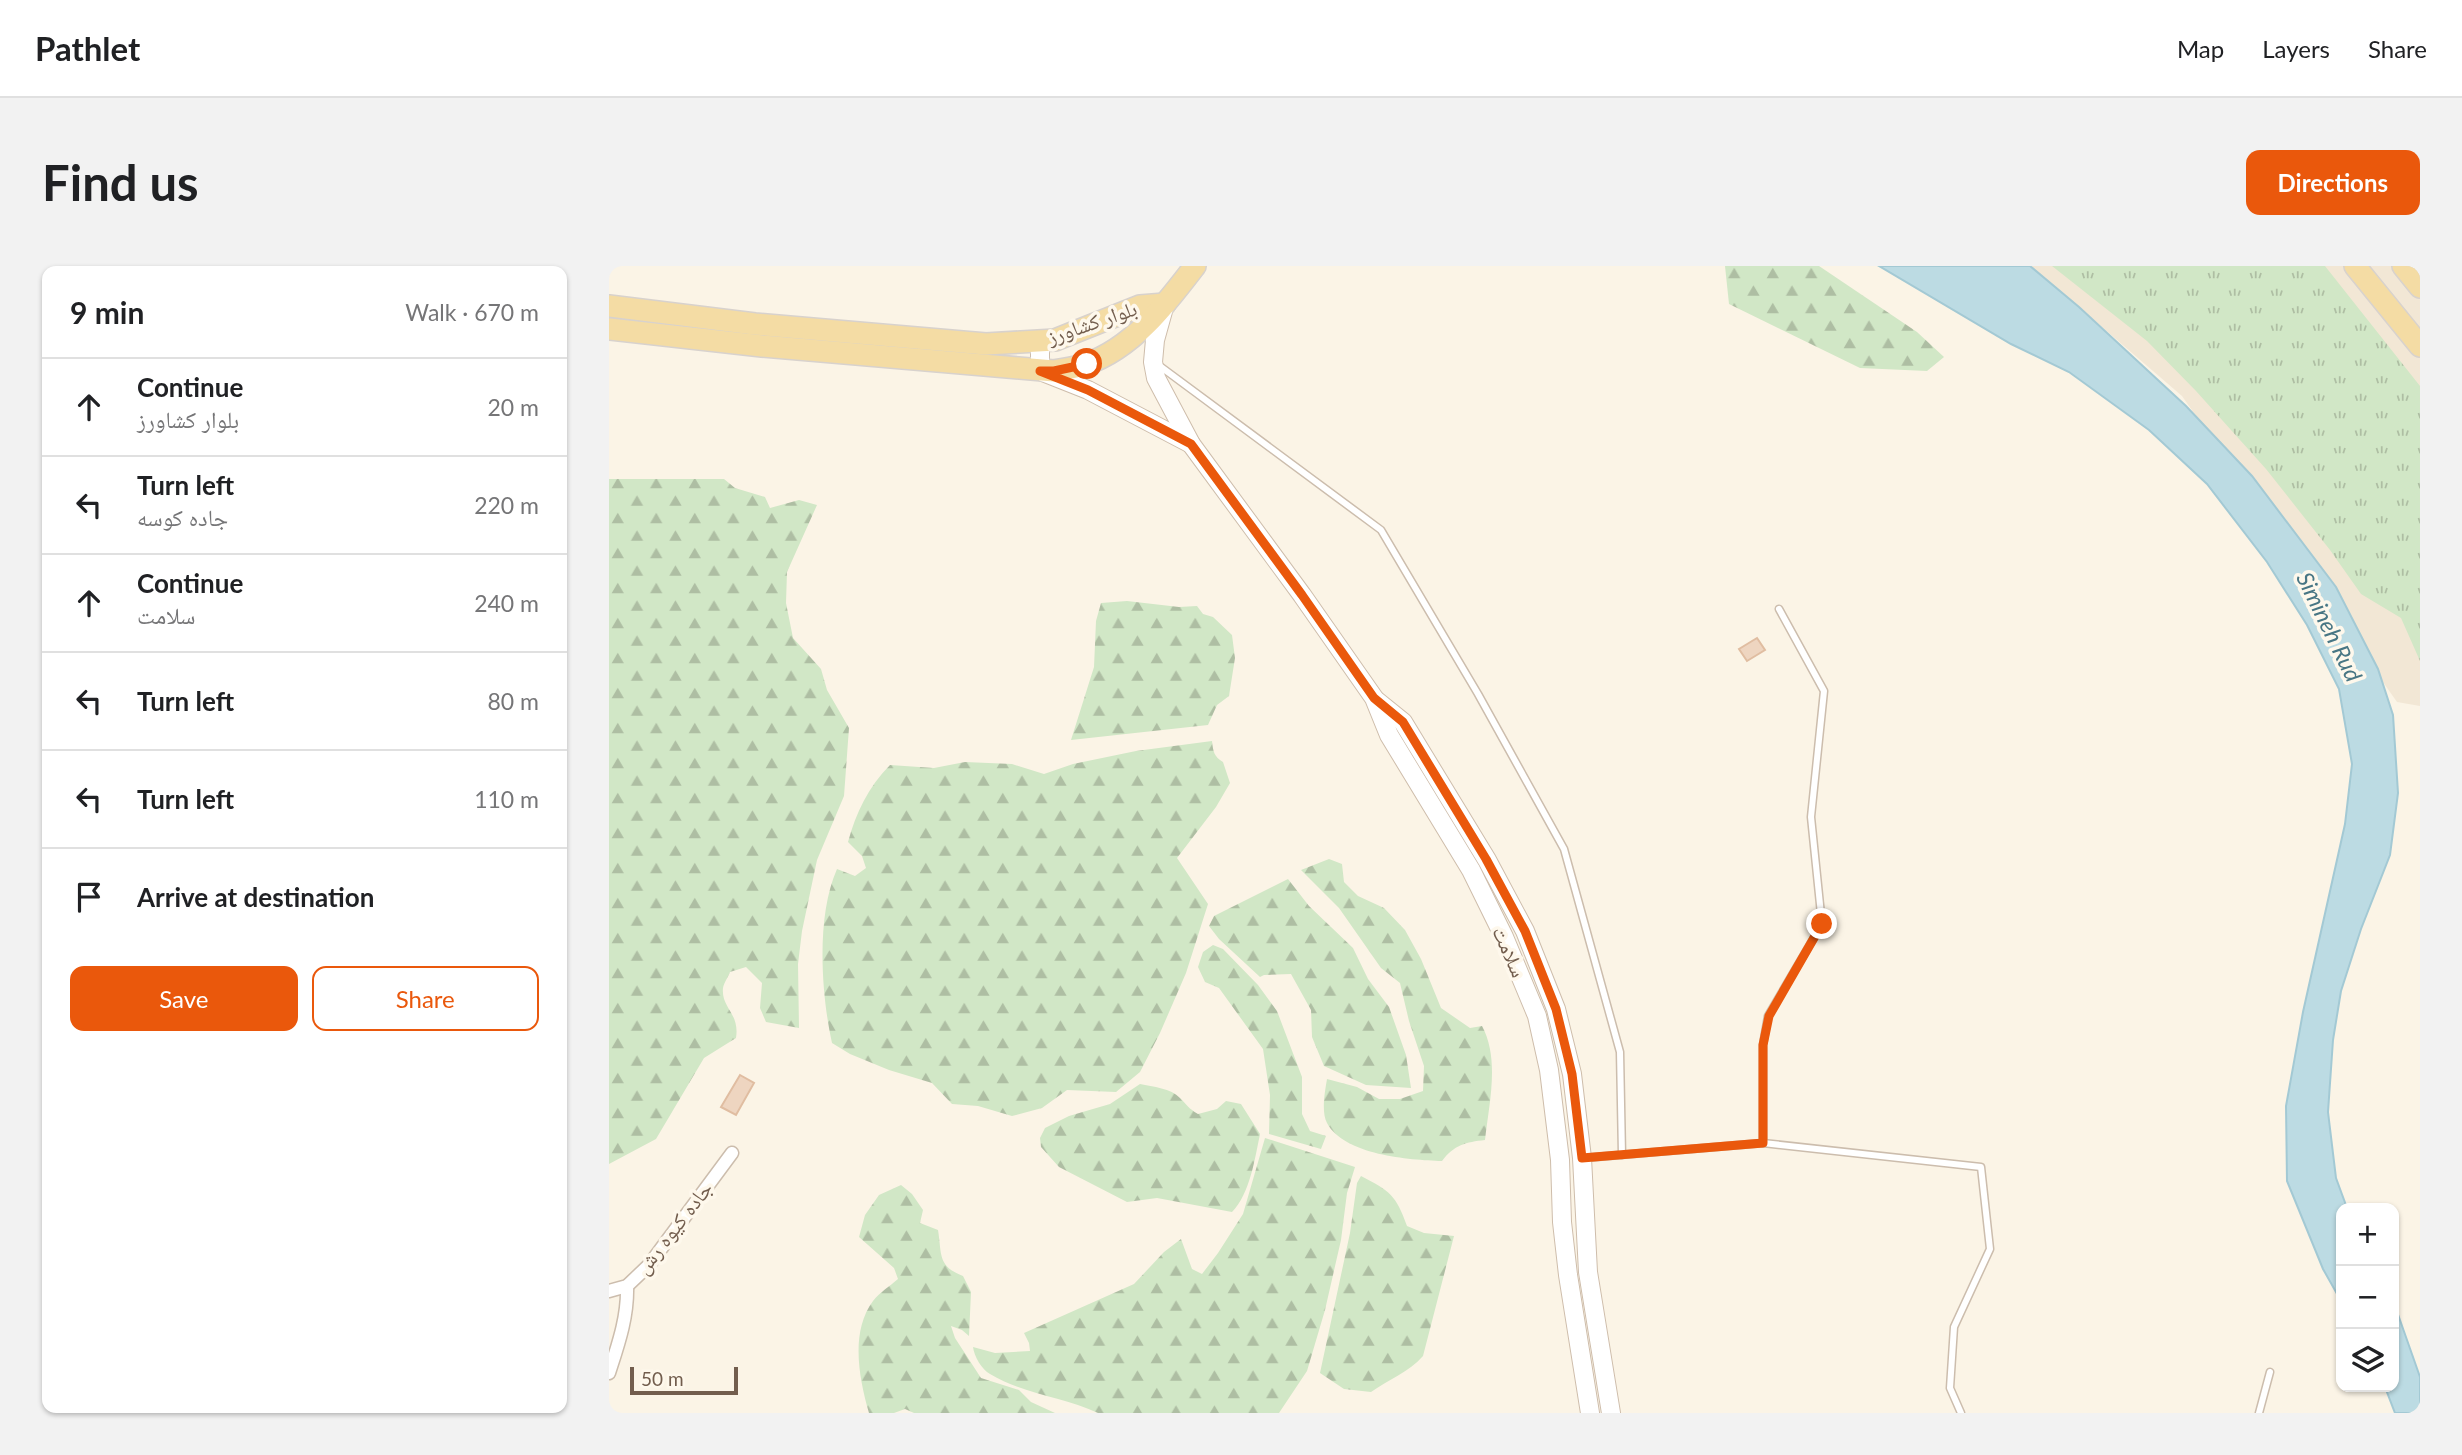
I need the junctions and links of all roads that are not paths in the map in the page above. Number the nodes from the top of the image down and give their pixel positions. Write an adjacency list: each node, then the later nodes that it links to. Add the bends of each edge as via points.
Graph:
1 (1195, 266): 5 (main road)
2 (2355, 266): 9 (main road)
3 (2403, 266): 4 (main road)
4 (2420, 287)
5 (1165, 304): 8 (main road, بلوار کشاورز, via 1140,306 1095,326); 10 (main road); 11 (main road, بلوار کشاورز, via 1127,342 1087,364)
6 (609, 306): 8 (main road, بلوار کشاورز, via 972,343)
7 (609, 329): 11 (main road, بلوار کشاورز)
8 (1040, 342): 11 (main road)
9 (2420, 346)
10 (1153, 362): 12 (main road, via 1156,378); 17 (lane, via 1381,530 1478,694 1564,849 1620,1052)
11 (1040, 371): 12 (main road, via 1088,390)
12 (1191, 444): 14 (main road)
13 (1779, 609): 15 (lane, via 1824,691 1811,817 1822,924 1769,1016 1763,1045)
14 (1374, 698): 18 (main road, سلامت, via 1403,722 1525,931 1556,1009 1572,1074); 19 (main road, سلامت, via 1389,735 1471,870 1537,1016)
15 (1763, 1143): 17 (lane); 26 (lane, via 1981,1167 1990,1249 1954,1327 1950,1388)
16 (731, 1153): 20 (street, جاده کیوه رش, via 649,1265)
17 (1622, 1155): 18 (lane)
18 (1582, 1158): 19 (main road); 25 (main road, سلامت, via 1588,1272)
19 (1560, 1160): 24 (main road, سلامت, via 1565,1249)
20 (627, 1286): 21 (street, جاده کیوه رش); 23 (street, via 624,1323)
21 (609, 1291)
22 (2270, 1372): 27 (lane)
23 (609, 1374)
24 (1590, 1413)
25 (1611, 1413)
26 (1961, 1413)
27 (2259, 1413)

